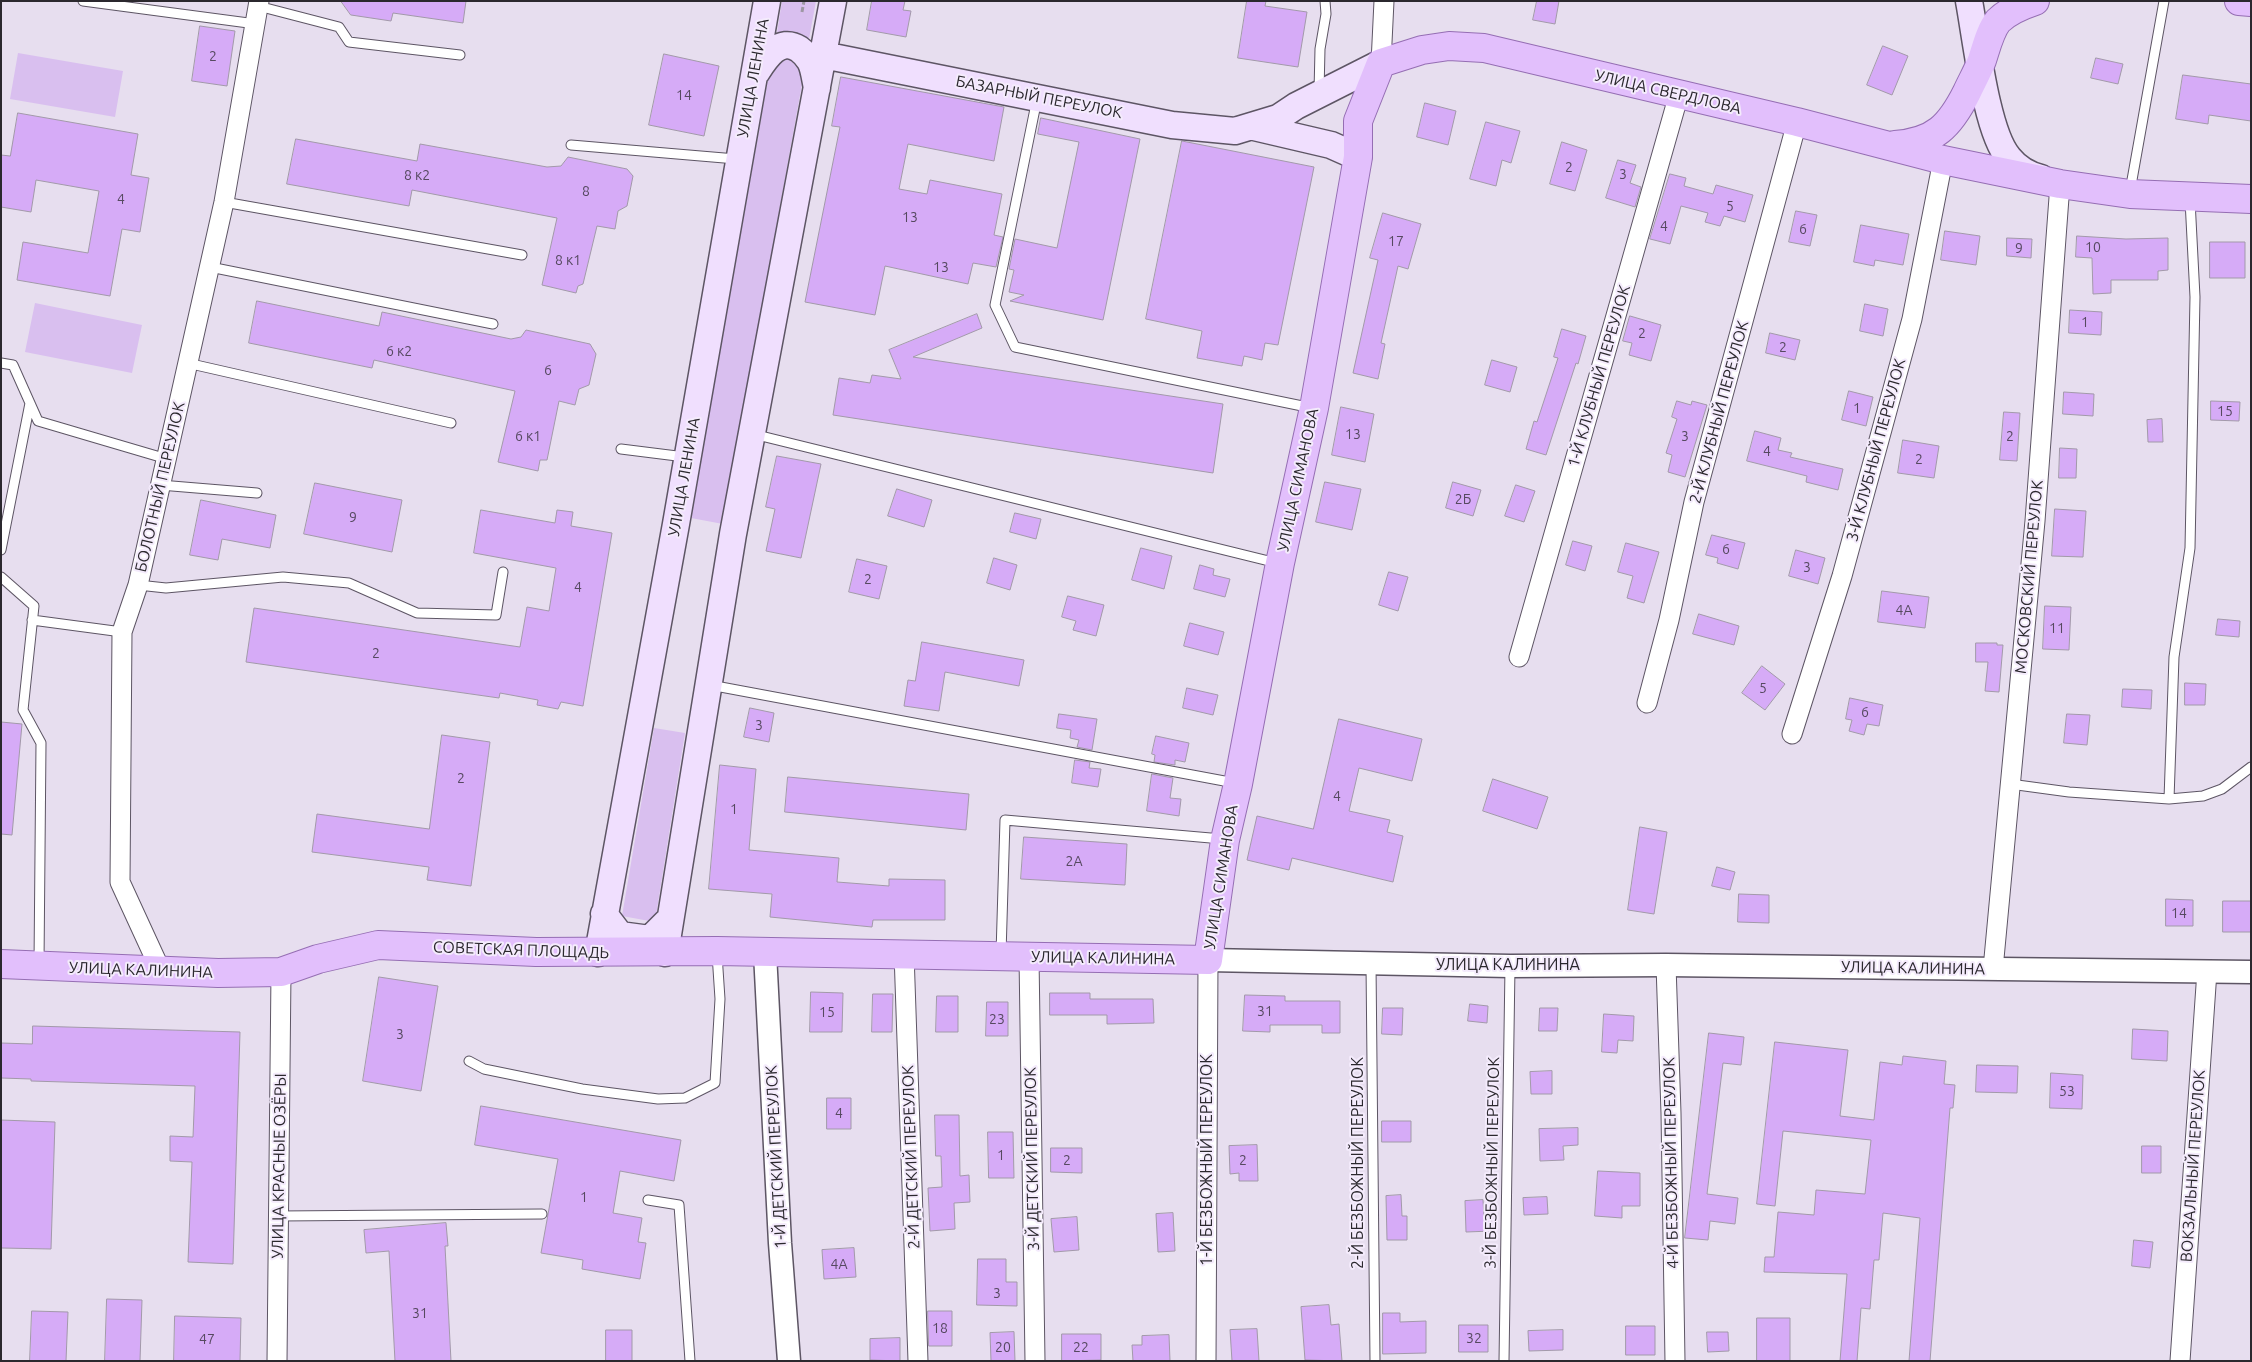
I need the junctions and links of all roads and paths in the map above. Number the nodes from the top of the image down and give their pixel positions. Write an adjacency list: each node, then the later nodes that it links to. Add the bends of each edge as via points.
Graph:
1 (83, 1): 12 (lane)
2 (767, 1): 18 (main road, УЛИЦА ЛЕНИНА)
3 (804, 1): 13 (path)
4 (833, 1): 14 (main road)
5 (1325, 1): 20 (lane)
6 (1384, 1): 16 (street, УЛИЦА СИМАНОВА)
7 (1969, 1): 17 (main road)
8 (2035, 1): 17 (main road, УЛИЦА СВЕРДЛОВА, via 1998,21)
9 (2164, 1): 31 (lane)
10 (2239, 1): 11 (main road)
11 (2251, 2)
12 (257, 10): 15 (lane, via 339,27 349,42); 34 (street, БОЛОТНЫЙ ПЕРЕУЛОК)
13 (802, 12)
14 (823, 55): 19 (main road); 22 (main road, БАЗАРНЫЙ ПЕРЕУЛОК)
15 (460, 56)
16 (1381, 63): 20 (main road, БАЗАРНЫЙ ПЕРЕУЛОК); 21 (main road, УЛИЦА СВЕРДЛОВА, via 1422,50 1448,46 1484,48); 27 (main road, УЛИЦА СИМАНОВА, via 1358,121)
17 (1980, 66): 26 (main road, УЛИЦА СВЕРДЛОВА, via 1959,109 1937,134 1908,144); 30 (main road, via 1994,129 2008,158 2030,175)
18 (754, 76): 19 (main road, via 768,55 777,47 788,45 796,47 810,61); 28 (main road, УЛИЦА ЛЕНИНА)
19 (817, 90): 43 (main road)
20 (1319, 94): 24 (main road, БАЗАРНЫЙ ПЕРЕУЛОК, via 1278,118)
21 (1679, 94): 23 (main road, УЛИЦА СВЕРДЛОВА); 56 (street, 1-Й КЛУБНЫЙ ПЕРЕУЛОК)
22 (1037, 96): 24 (main road, БАЗАРНЫЙ ПЕРЕУЛОК, via 1182,126 1235,131); 41 (lane, via 995,305 1015,347)
23 (1797, 122): 26 (main road, УЛИЦА СВЕРДЛОВА); 58 (street, 2-Й КЛУБНЫЙ ПЕРЕУЛОК, via 1694,502 1669,620)
24 (1254, 127): 27 (main road, БАЗАРНЫЙ ПЕРЕУЛОК, via 1331,145)
25 (571, 145): 28 (lane)
26 (1886, 145): 29 (main road, УЛИЦА СВЕРДЛОВА)
27 (1358, 156): 41 (main road, УЛИЦА СИМАНОВА)
28 (739, 159): 45 (main road, УЛИЦА ЛЕНИНА)
29 (1943, 160): 30 (main road, УЛИЦА СВЕРДЛОВА); 59 (street, 3-Й КЛУБНЫЙ ПЕРЕУЛОК, via 1912,319 1842,576)
30 (2060, 184): 31 (main road, УЛИЦА СВЕРДЛОВА); 62 (street, МОСКОВСКИЙ ПЕРЕУЛОК, via 2035,521)
31 (2130, 194): 32 (main road, УЛИЦА СВЕРДЛОВА)
32 (2190, 196): 33 (main road, УЛИЦА СВЕРДЛОВА); 63 (lane, via 2195,297 2190,548 2174,657)
33 (2251, 199)
34 (224, 202): 35 (lane); 36 (street, БОЛОТНЫЙ ПЕРЕУЛОК)
35 (522, 255)
36 (210, 266): 37 (lane); 39 (street, БОЛОТНЫЙ ПЕРЕУЛОК)
37 (493, 324)
38 (1, 363): 40 (lane, via 13,365)
39 (187, 363): 42 (lane); 46 (street, БОЛОТНЫЙ ПЕРЕУЛОК)
40 (30, 402): 46 (lane, via 38,421); 49 (lane)
41 (1314, 408): 50 (main road, УЛИЦА СИМАНОВА)
42 (451, 423)
43 (753, 434): 50 (lane); 57 (main road)
44 (621, 449): 45 (lane)
45 (688, 457): 65 (main road, УЛИЦА ЛЕНИНА)
46 (167, 459): 47 (street, БОЛОТНЫЙ ПЕРЕУЛОК)
47 (160, 485): 48 (lane); 53 (street, БОЛОТНЫЙ ПЕРЕУЛОК)
48 (257, 493)
49 (1, 550)
50 (1280, 563): 61 (main road, УЛИЦА СИМАНОВА)
51 (503, 572): 53 (lane, via 496,615 417,613 349,583 292,578 166,588)
52 (1, 576): 54 (lane, via 34,606)
53 (138, 585): 55 (street, БОЛОТНЫЙ ПЕРЕУЛОК)
54 (32, 620): 55 (lane); 78 (lane, via 23,710 41,743)
55 (122, 632): 80 (street, БОЛОТНЫЙ ПЕРЕУЛОК, via 120,882)
56 (1519, 657)
57 (707, 684): 61 (lane); 66 (main road)
58 (1647, 703)
59 (1792, 734)
60 (2251, 767): 63 (lane, via 2215,791 2202,796)
61 (1238, 784): 64 (main road, УЛИЦА СИМАНОВА)
62 (2010, 784): 63 (lane); 81 (street, МОСКОВСКИЙ ПЕРЕУЛОК)
63 (2169, 799)
64 (1225, 840): 72 (lane, via 1005,820); 74 (main road, УЛИЦА СИМАНОВА)
65 (604, 914): 66 (main road, via 620,935 650,939); 68 (main road, УЛИЦА ЛЕНИНА)
66 (670, 918): 69 (main road)
67 (717, 951): 69 (main road, СОВЕТСКАЯ ПЛОЩАДЬ); 70 (main road, СОВЕТСКАЯ ПЛОЩАДЬ); 85 (lane, via 720,999 716,1083 685,1098 658,1099 582,1089 484,1069)
68 (598, 953): 69 (main road, СОВЕТСКАЯ ПЛОЩАДЬ); 83 (main road, СОВЕТСКАЯ ПЛОЩАДЬ, via 378,945 318,958)
69 (665, 953)
70 (765, 953): 71 (main road, УЛИЦА КАЛИНИНА); 91 (street, 1-Й ДЕТСКИЙ ПЕРЕУЛОК)
71 (904, 953): 72 (main road, УЛИЦА КАЛИНИНА); 92 (street, 2-Й ДЕТСКИЙ ПЕРЕУЛОК)
72 (1001, 956): 73 (main road, УЛИЦА КАЛИНИНА)
73 (1030, 957): 74 (main road, УЛИЦА КАЛИНИНА); 93 (street, 3-Й ДЕТСКИЙ ПЕРЕУЛОК)
74 (1208, 960): 76 (street, УЛИЦА КАЛИНИНА); 94 (street, 1-Й БЕЗБОЖНЫЙ ПЕРЕУЛОК)
75 (1, 964): 78 (main road, УЛИЦА КАЛИНИНА)
76 (1372, 964): 79 (street, УЛИЦА КАЛИНИНА); 95 (lane, 2-Й БЕЗБОЖНЫЙ ПЕРЕУЛОК)
77 (1666, 965): 79 (street, УЛИЦА КАЛИНИНА); 81 (street, УЛИЦА КАЛИНИНА); 97 (street, 4-Й БЕЗБОЖНЫЙ ПЕРЕУЛОК)
78 (39, 966): 80 (main road, УЛИЦА КАЛИНИНА)
79 (1510, 966): 96 (lane, 3-Й БЕЗБОЖНЫЙ ПЕРЕУЛОК)
80 (160, 969): 83 (main road, УЛИЦА КАЛИНИНА, via 218,973)
81 (1993, 969): 82 (street, УЛИЦА КАЛИНИНА)
82 (2206, 971): 84 (street, УЛИЦА КАЛИНИНА); 98 (street, ВОКЗАЛЬНЫЙ ПЕРЕУЛОК)
83 (281, 972): 88 (street, УЛИЦА КРАСНЫЕ ОЗЁРЫ)
84 (2251, 972)
85 (469, 1061)
86 (648, 1200): 90 (lane, via 679,1205)
87 (542, 1214): 88 (lane)
88 (278, 1216): 89 (street, УЛИЦА КРАСНЫЕ ОЗЁРЫ)
89 (277, 1361)
90 (690, 1361)
91 (789, 1361)
92 (918, 1361)
93 (1035, 1361)
94 (1206, 1361)
95 (1375, 1361)
96 (1504, 1361)
97 (1675, 1361)
98 (2180, 1361)

